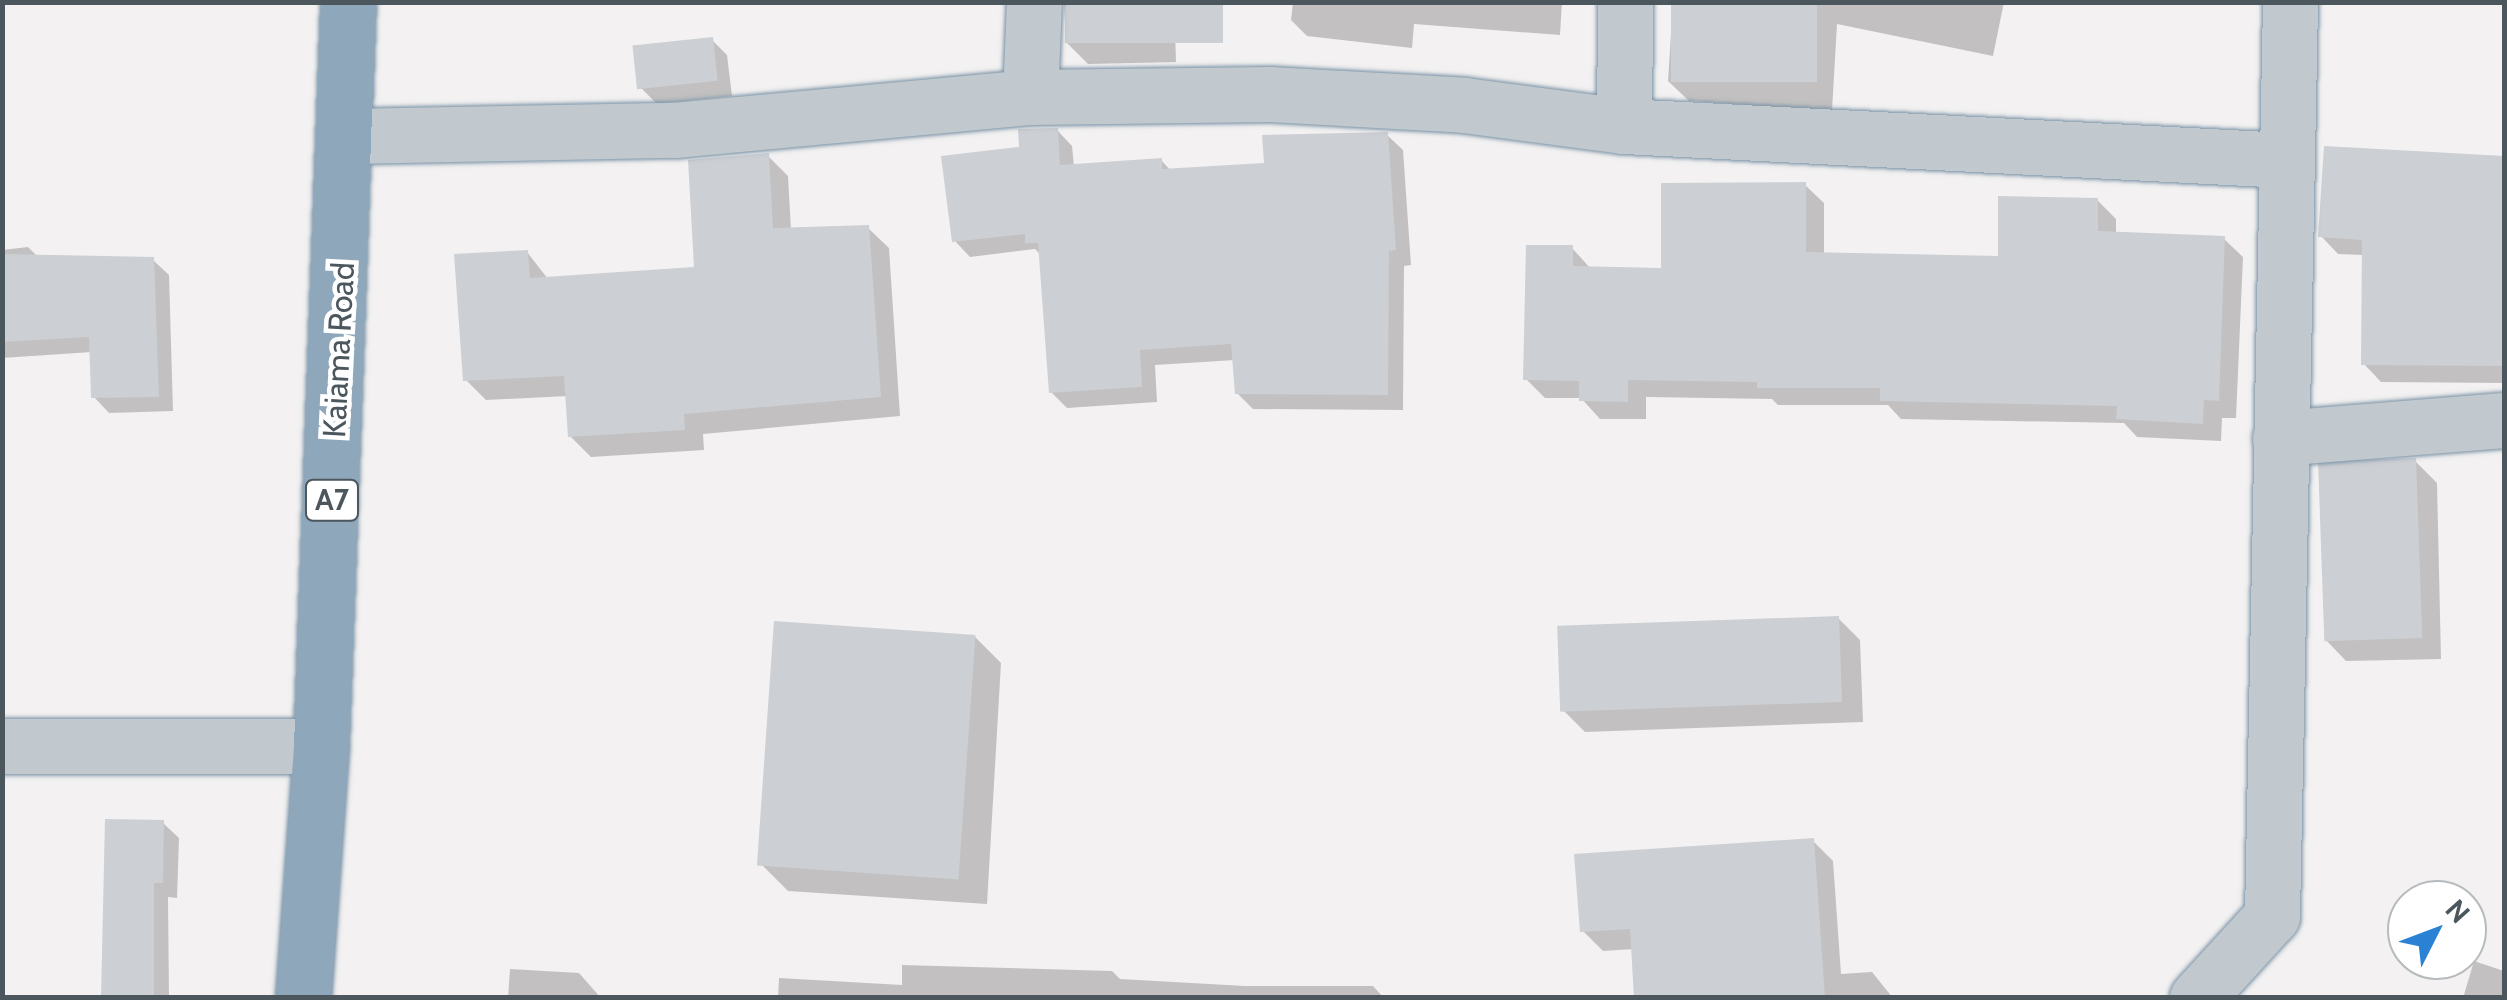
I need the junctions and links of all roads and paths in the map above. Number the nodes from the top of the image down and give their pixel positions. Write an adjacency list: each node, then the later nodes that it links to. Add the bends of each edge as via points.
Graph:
1 (348, 2): 7 (highway, Kaiama Road / A7)
2 (1034, 2): 5 (street)
3 (1625, 2): 6 (street)
4 (2290, 2): 8 (street)
5 (1030, 97): 6 (street, via 1270,94 1464,104); 7 (street, via 674,130)
6 (1624, 126): 8 (street)
7 (348, 136): 12 (highway, Kaiama Road / A7)
8 (2286, 160): 10 (street)
9 (2504, 420): 10 (street)
10 (2280, 438): 14 (street, via 2272,916)
11 (2, 746): 12 (street)
12 (321, 746): 13 (highway, Kaiama Road / A7)
13 (303, 998)
14 (2197, 998)

